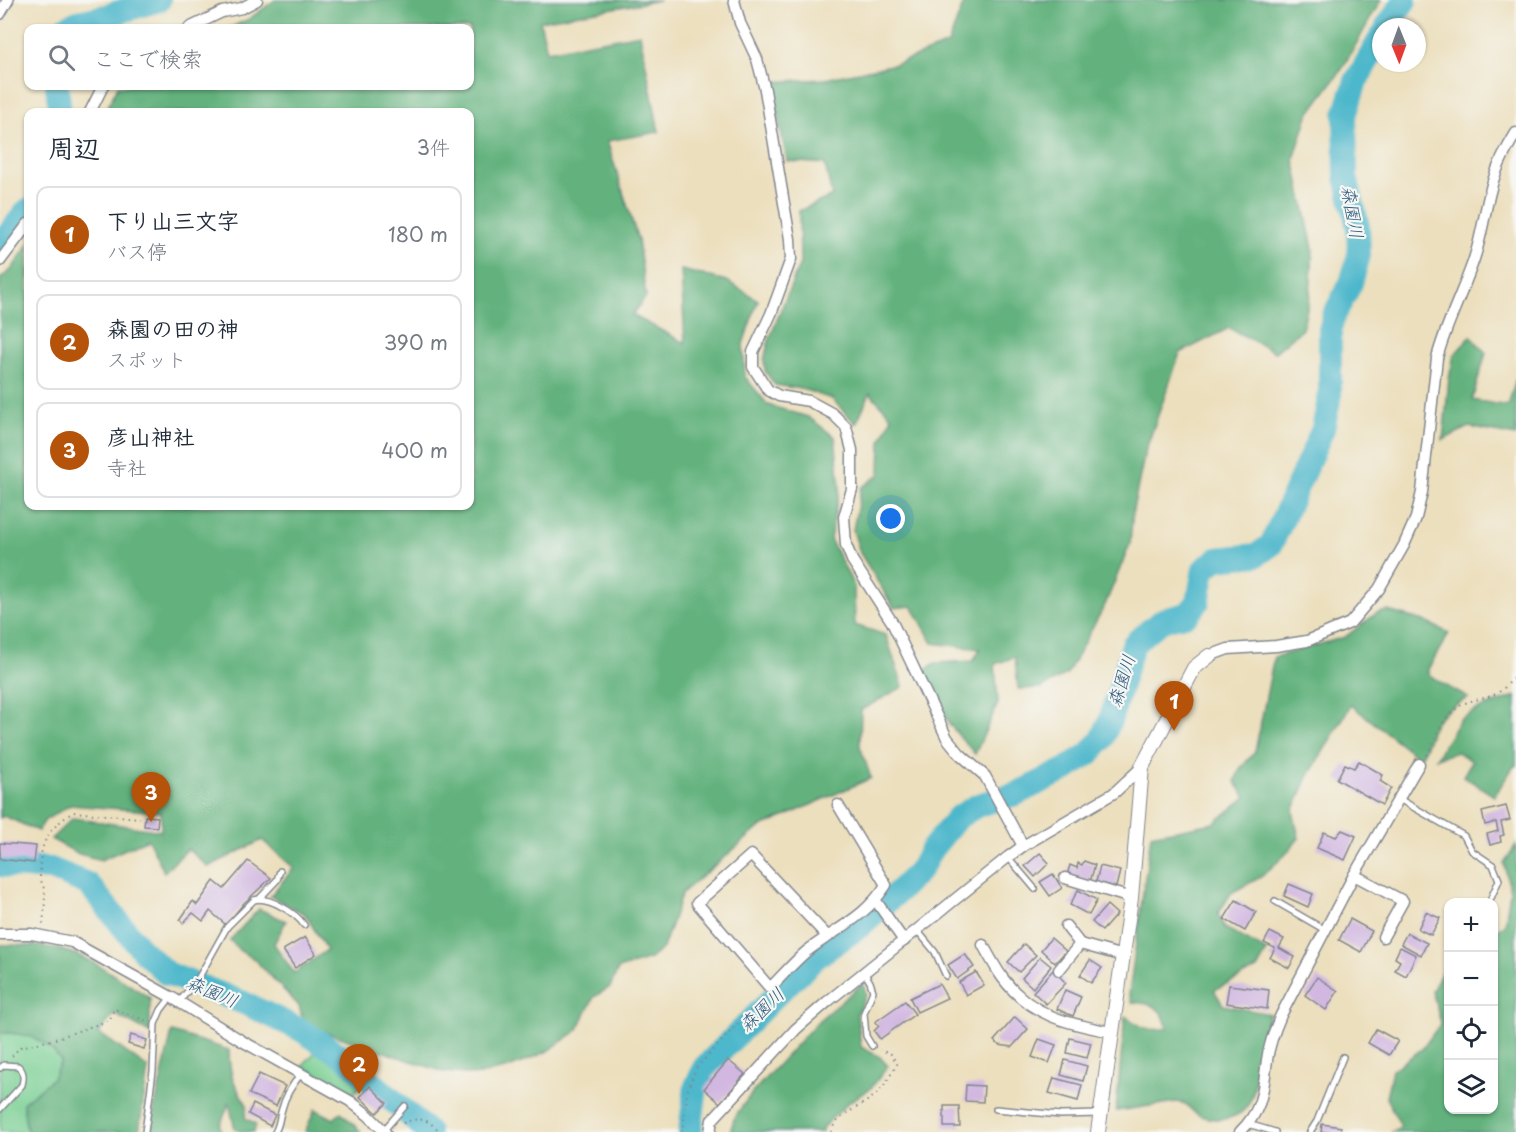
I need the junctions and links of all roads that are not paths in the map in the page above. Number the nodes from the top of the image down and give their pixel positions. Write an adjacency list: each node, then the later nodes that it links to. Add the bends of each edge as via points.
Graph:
1 (8, 0): 4 (street)
2 (257, 0): 5 (street)
3 (734, 0): 16 (street, via 765,90 790,239 790,260 753,352 753,367 768,390 809,401 833,414 846,427 852,450 852,489 844,517 852,560 892,622 947,738 985,776)
4 (0, 14)
5 (197, 24)
6 (101, 90): 7 (street)
7 (92, 108)
8 (1516, 133): 11 (street, via 1494,178 1475,257 1437,358 1416,518 1384,580 1350,622 1307,641 1228,649)
9 (24, 229): 10 (street)
10 (0, 261)
11 (1209, 656): 13 (street, via 1194,668)
12 (1419, 764): 14 (street)
13 (1142, 767): 16 (street, via 1114,793); 22 (street)
14 (1399, 798): 19 (street); 23 (lane, via 1464,836 1472,851 1493,864 1499,880)
15 (838, 805): 25 (street, via 886,885)
16 (1023, 846): 17 (street)
17 (1008, 857): 21 (lane); 29 (street)
18 (280, 871): 24 (lane)
19 (1354, 874): 30 (street); 33 (street, via 1403,901)
20 (1065, 878): 22 (street)
21 (1035, 890)
22 (1131, 898): 37 (street)
23 (1491, 898)
24 (259, 899): 27 (lane, via 299,917); 41 (lane, via 227,927 199,977)
25 (876, 901): 32 (street); 34 (street)
26 (1275, 901): 30 (lane)
27 (304, 925)
28 (1066, 926): 35 (street)
29 (917, 930): 34 (street); 40 (lane)
30 (1325, 930): 51 (street, via 1274,1032 1261,1101)
31 (0, 934): 41 (street, via 42,935 72,942)
32 (828, 937): 32 (street, via 806,952 770,988 697,903 751,855)
33 (1383, 937)
34 (904, 941): 39 (street)
35 (1080, 944): 37 (street); 38 (street)
36 (983, 945): 42 (street, via 1003,978 1023,1000 1073,1025)
37 (1123, 957): 42 (street)
38 (1059, 970)
39 (864, 972): 43 (lane, via 873,991 864,1013 866,1036); 55 (street, via 796,1029 712,1120)
40 (946, 976)
41 (175, 1000): 46 (street); 53 (lane, via 161,1010 155,1024)
42 (1112, 1032): 50 (street)
43 (872, 1046)
44 (1343, 1057): 58 (lane)
45 (0, 1068): 48 (lane, via 18,1066 23,1079)
46 (301, 1074): 52 (street, via 350,1101); 54 (lane, via 285,1100)
47 (405, 1106): 52 (lane)
48 (0, 1109)
49 (996, 1109): 50 (lane)
50 (1101, 1114): 56 (street)
51 (1244, 1128): 57 (lane)
52 (384, 1131)
53 (145, 1132)
54 (275, 1132)
55 (710, 1132)
56 (1098, 1132)
57 (1275, 1132)
58 (1310, 1132)

